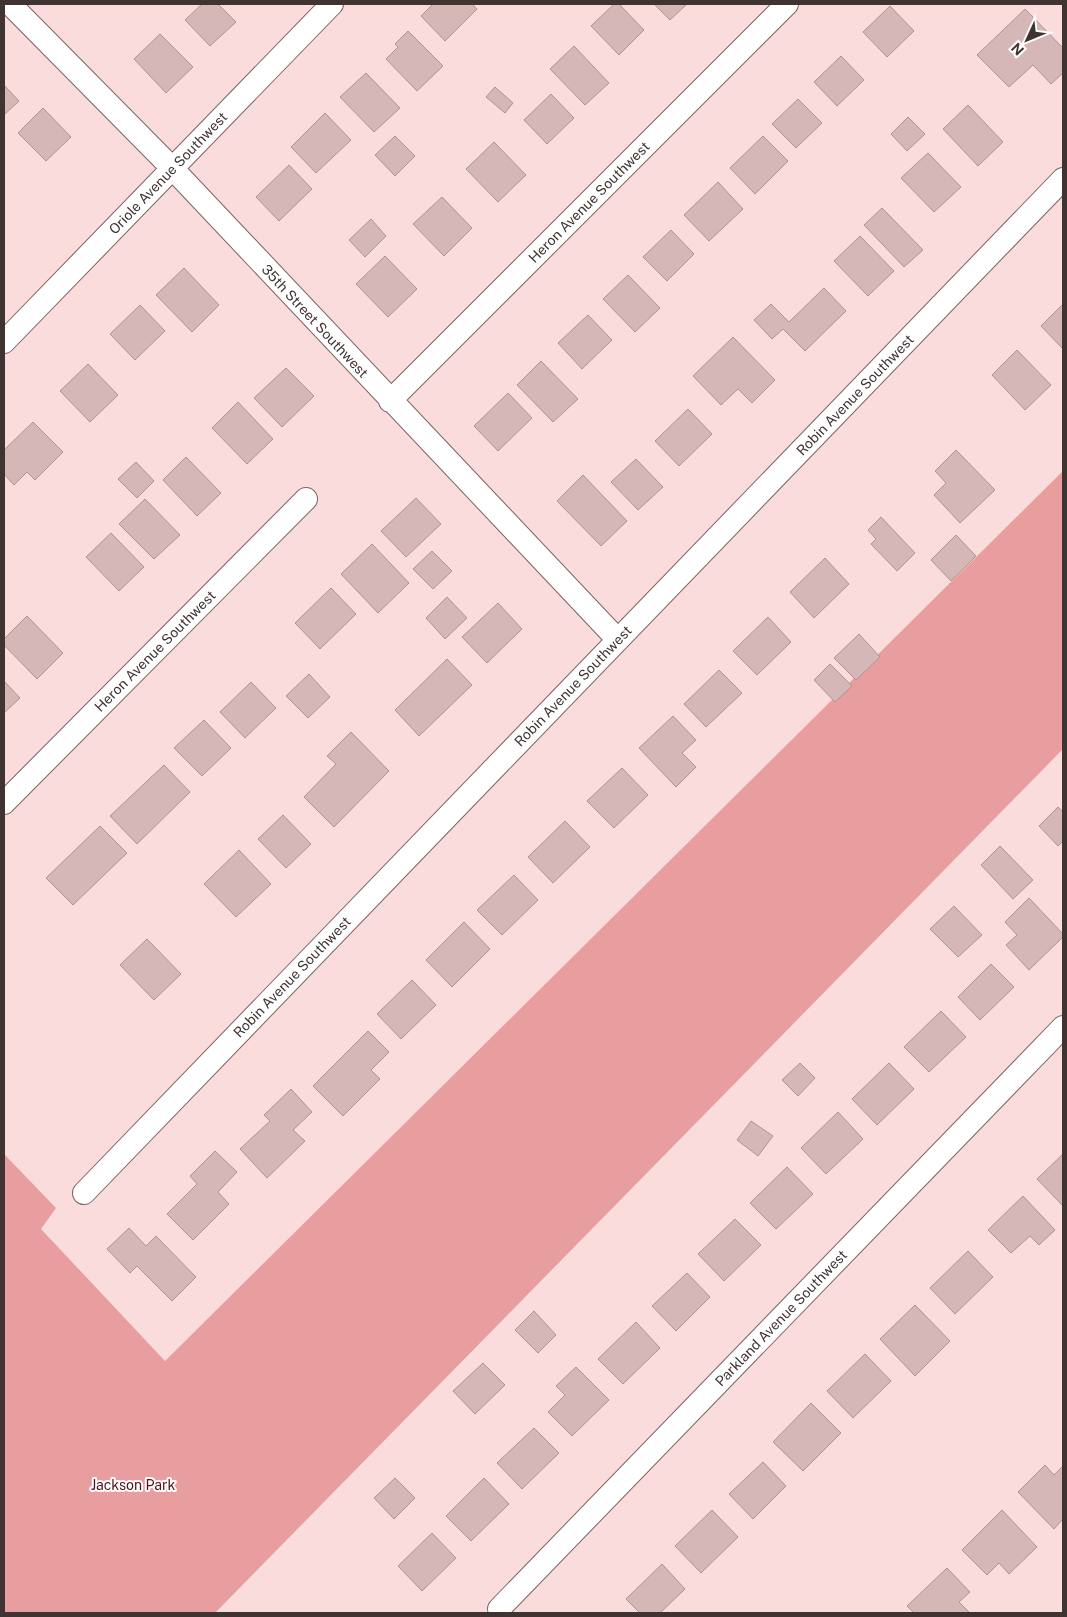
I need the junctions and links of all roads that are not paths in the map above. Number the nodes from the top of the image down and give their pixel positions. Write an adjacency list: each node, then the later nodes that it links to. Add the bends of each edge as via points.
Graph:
1 (10, 4): 4 (street, 35th Street Southwest)
2 (332, 4): 4 (street, Oriole Avenue Southwest)
3 (787, 4): 7 (street, Heron Avenue Southwest)
4 (172, 168): 6 (street, Oriole Avenue Southwest); 7 (street, 35th Street Southwest)
5 (1063, 179): 9 (street, Robin Avenue Southwest)
6 (4, 342)
7 (390, 400): 9 (street, 35th Street Southwest)
8 (306, 498): 10 (street, Heron Avenue Southwest)
9 (618, 640): 12 (street, Robin Avenue Southwest)
10 (4, 803)
11 (1063, 1027): 13 (street, Parkland Avenue Southwest)
12 (84, 1193)
13 (499, 1609)

